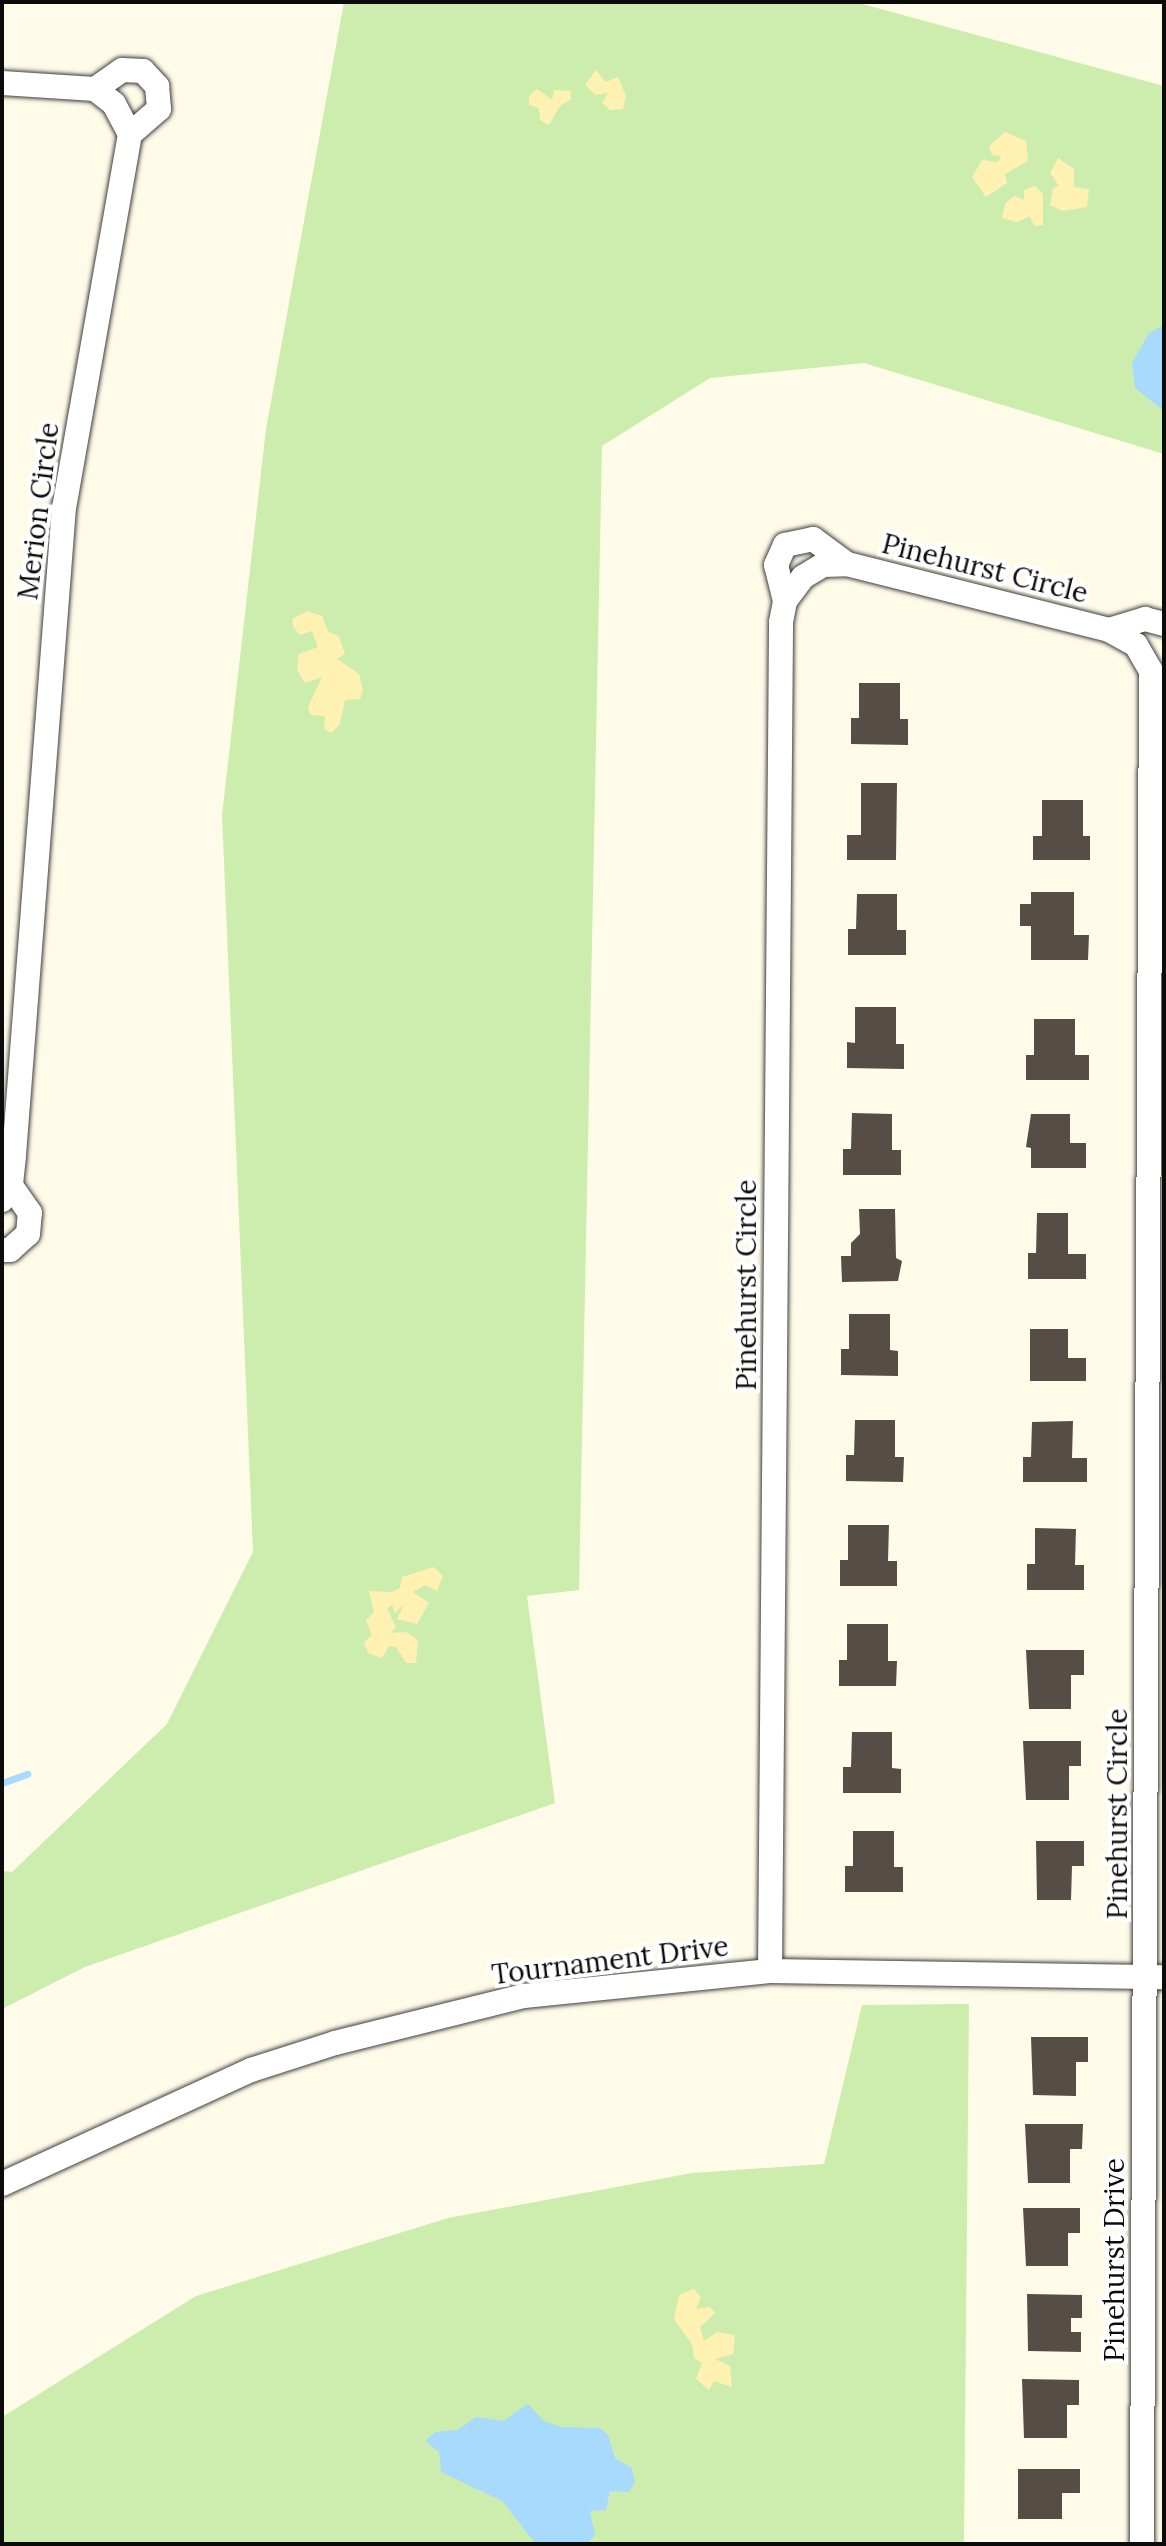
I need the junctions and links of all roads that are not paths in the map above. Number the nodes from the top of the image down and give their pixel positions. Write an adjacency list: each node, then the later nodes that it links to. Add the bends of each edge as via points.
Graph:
1 (2, 83): 2 (street)
2 (95, 89): 3 (street, via 114,104); 3 (street, via 122,70 143,71 157,86 159,109)
3 (130, 134): 9 (street, Merion Circle, via 64,507)
4 (847, 564): 5 (street, Pinehurst Circle, via 810,572); 5 (street, Pinehurst Circle, via 813,539 785,545 776,565); 7 (street, Pinehurst Circle)
5 (785, 601): 11 (street, Pinehurst Circle)
6 (1164, 624): 7 (street, Pinehurst Circle, via 1145,619)
7 (1109, 630): 8 (street, Pinehurst Circle, via 1143,653)
8 (1159, 684): 12 (street, Pinehurst Circle)
9 (6, 1193): 10 (street, Merion Circle, via 30,1213 28,1234 10,1250)
10 (2, 1250)
11 (770, 1971): 12 (street, Tournament Drive); 13 (street, Tournament Drive, via 524,1996 335,2043 173,2103)
12 (1155, 1977): 14 (street, Pinehurst Drive)
13 (2, 2184)
14 (1142, 2544)

